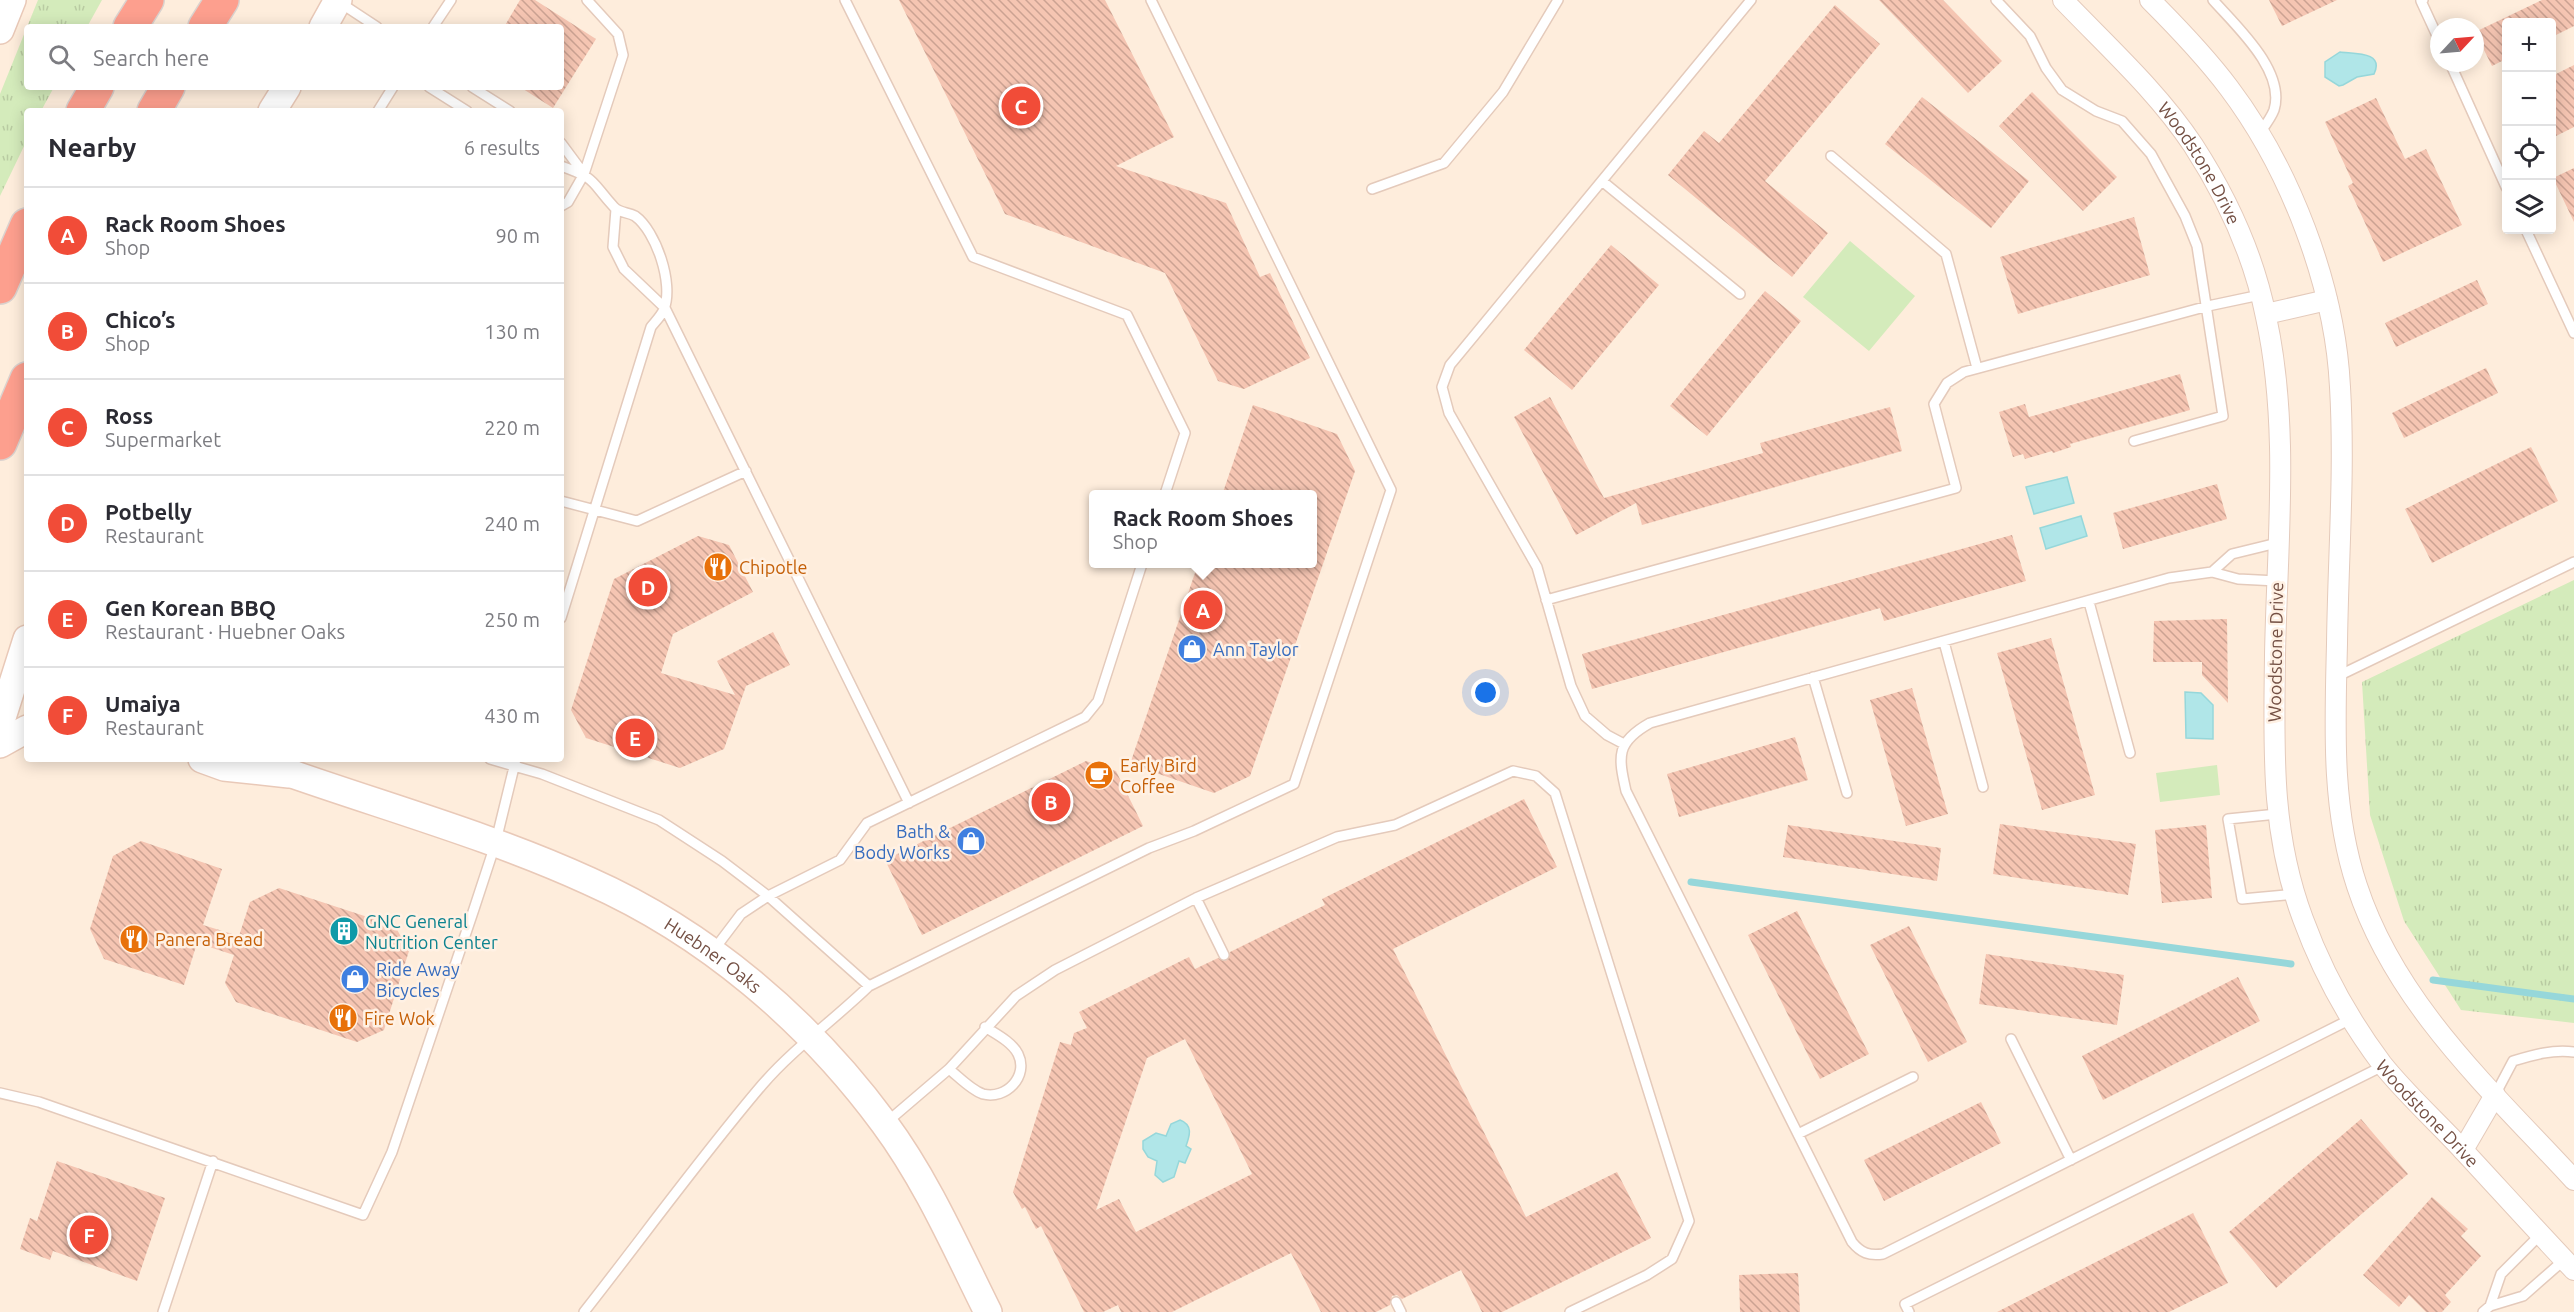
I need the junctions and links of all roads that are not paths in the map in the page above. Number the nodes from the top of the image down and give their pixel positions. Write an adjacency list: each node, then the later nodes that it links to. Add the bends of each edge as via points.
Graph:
1 (12, 0): 21 (street)
2 (147, 0): 17 (highway)
3 (222, 0): 18 (highway)
4 (451, 0): 20 (lane)
5 (587, 0): 39 (lane, via 618,34 623,55)
6 (845, 0): 59 (lane, via 973,257 1127,315 1185,433)
7 (1151, 0): 93 (lane, via 1391,490 1294,784 1149,848)
8 (1558, 0): 42 (lane, via 1503,92 1444,163)
9 (1751, 0): 41 (lane)
10 (1996, 0): 51 (lane, via 2030,36 2062,90 2096,111 2122,121 2151,154 2197,246)
11 (2062, 0): 50 (street, Woodstone Drive, via 2165,108 2192,144 2226,203)
12 (2150, 0): 35 (street, via 2200,52)
13 (2213, 0): 35 (lane, via 2264,60 2274,83 2274,109)
14 (2423, 0): 16 (lane)
15 (331, 15): 19 (lane)
16 (2430, 20)
17 (132, 24)
18 (207, 24)
19 (366, 24)
20 (435, 24)
21 (0, 30)
22 (2454, 72): 40 (lane)
23 (95, 90): 29 (highway)
24 (166, 90): 30 (highway)
25 (285, 90): 31 (street)
26 (391, 90): 32 (lane)
27 (434, 90): 33 (lane)
28 (477, 90): 34 (lane)
29 (85, 108)
30 (156, 108)
31 (274, 108)
32 (380, 108)
33 (462, 108)
34 (505, 108)
35 (2259, 134): 49 (street, via 2312,249)
36 (564, 147): 39 (lane)
37 (1831, 156): 54 (lane, via 1946,254)
38 (564, 167): 39 (lane)
39 (584, 174): 43 (lane); 44 (lane, via 597,183)
40 (2503, 180)
41 (1602, 181): 48 (lane); 67 (lane, via 1450,364 1442,387 1449,413 1537,567)
42 (1372, 189)
43 (564, 204)
44 (616, 209): 52 (lane, via 613,247 620,262 649,296); 52 (lane, via 635,217 659,249 667,279)
45 (24, 232): 47 (highway)
46 (2528, 234): 53 (lane)
47 (0, 287)
48 (1740, 294)
49 (2327, 300): 50 (street); 72 (street, via 2340,385)
50 (2263, 304): 51 (lane); 62 (street, Woodstone Drive, via 2274,360 2279,435)
51 (2208, 306): 54 (lane); 56 (lane, via 2223,416)
52 (665, 308): 58 (lane); 61 (lane, via 651,327)
53 (2574, 333)
54 (1977, 368): 67 (lane, via 1947,383 1934,404 1956,488)
55 (24, 386): 57 (highway)
56 (2134, 441)
57 (0, 443)
58 (746, 471): 61 (lane, via 638,521); 85 (lane)
59 (1167, 490)
60 (564, 502): 61 (lane)
61 (595, 512): 69 (lane)
62 (2277, 543): 65 (lane, via 2232,554); 66 (street, Woodstone Drive)
63 (2574, 562): 72 (lane)
64 (1141, 568): 85 (lane, via 1098,701 1085,717)
65 (2212, 572): 66 (lane, via 2238,579); 68 (lane, via 2169,578)
66 (2277, 581): 86 (street, Woodstone Drive, via 2273,774)
67 (1546, 600): 77 (lane, via 1571,687 1585,716)
68 (2089, 602): 70 (lane); 78 (lane)
69 (564, 609)
70 (1944, 642): 73 (lane); 83 (lane)
71 (24, 648): 74 (street)
72 (2336, 677): 103 (street, via 2335,747 2344,843 2368,916 2407,990)
73 (1813, 678): 77 (lane, via 1650,723); 84 (lane)
74 (0, 724)
75 (24, 731): 76 (street)
76 (0, 744)
77 (1624, 744): 105 (lane, via 1620,763 1626,791)
78 (2130, 753)
79 (210, 762): 82 (street, Huebner Oaks)
80 (273, 762): 82 (street, Huebner Oaks)
81 (515, 763): 87 (lane); 89 (lane, via 659,820)
82 (296, 775): 87 (street, Huebner Oaks)
83 (1983, 787)
84 (1847, 794)
85 (909, 803): 89 (lane, via 867,823 840,860)
86 (2277, 814): 88 (street, Woodstone Drive); 88 (lane, via 2228,819 2242,899)
87 (495, 844): 91 (street, Huebner Oaks, via 590,881 658,916); 108 (lane, via 392,1152 363,1215)
88 (2295, 894): 94 (street, Woodstone Drive, via 2322,967)
89 (768, 896): 91 (lane, via 741,914); 93 (lane)
90 (1196, 898): 92 (lane); 95 (lane, via 1055,970 1016,996); 118 (lane, via 1337,837 1395,825 1513,771 1536,776 1555,793 1689,1221 1672,1259)
91 (712, 952): 96 (street, Huebner Oaks)
92 (1224, 955)
93 (869, 986): 96 (lane, via 836,1018)
94 (2351, 1019): 99 (street, Woodstone Drive); 107 (lane)
95 (985, 1027): 100 (lane); 100 (lane, via 1017,1052 1017,1081 1010,1089 991,1095 981,1093)
96 (810, 1035): 104 (street, Huebner Oaks); 115 (lane, via 763,1085)
97 (2011, 1039): 107 (lane)
98 (2574, 1052): 103 (lane, via 2533,1054 2513,1061)
99 (2384, 1066): 106 (street, Woodstone Drive); 119 (lane, via 1905,1304)
100 (949, 1069): 104 (lane)
101 (1913, 1077): 105 (lane)
102 (0, 1093): 108 (lane, via 39,1102)
103 (2495, 1095): 106 (street); 109 (street)
104 (885, 1124): 116 (street, Huebner Oaks, via 927,1189)
105 (1798, 1134): 107 (lane, via 1852,1242 1859,1251 1872,1256)
106 (2463, 1150): 110 (street, Woodstone Drive)
107 (2071, 1160)
108 (213, 1161): 114 (lane)
109 (2570, 1169)
110 (2540, 1235): 111 (street, Woodstone Drive); 113 (lane, via 2501,1274)
111 (2569, 1265): 113 (lane, via 2523,1296)
112 (1396, 1302): 117 (lane)
113 (2486, 1309)
114 (163, 1312)
115 (584, 1312)
116 (988, 1312)
117 (1401, 1312)
118 (1570, 1312)
119 (1909, 1312)

